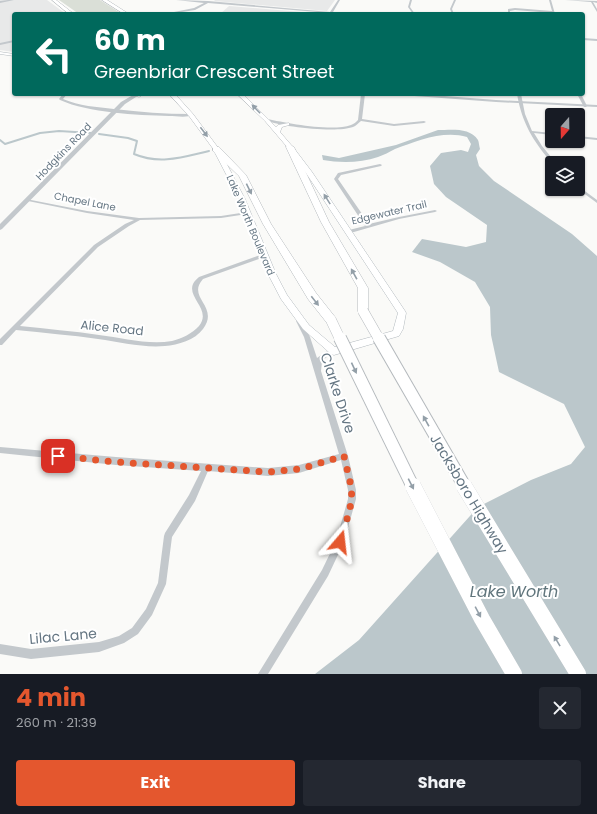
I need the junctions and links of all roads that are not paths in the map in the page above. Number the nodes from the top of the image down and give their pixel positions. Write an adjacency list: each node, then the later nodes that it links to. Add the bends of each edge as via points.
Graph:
1 (13, 0): 11 (street)
2 (54, 0): 17 (highway)
3 (104, 0): 18 (highway)
4 (177, 0): 14 (street)
5 (211, 0): 14 (street)
6 (339, 0): 21 (street)
7 (411, 0): 22 (street, via 409,7)
8 (455, 0): 23 (street)
9 (550, 0): 26 (street)
10 (566, 0): 12 (street)
11 (0, 2)
12 (592, 2): 13 (street); 16 (street)
13 (597, 2)
14 (208, 3): 15 (street); 20 (street)
15 (192, 10): 19 (street)
16 (597, 11)
17 (69, 12)
18 (124, 12)
19 (179, 12)
20 (318, 12)
21 (331, 12)
22 (413, 12)
23 (452, 12)
24 (508, 12): 25 (street, via 514,9)
25 (544, 12)
26 (554, 12)
27 (585, 39): 28 (street)
28 (597, 40)
29 (12, 42): 30 (street)
30 (0, 44)
31 (0, 53): 32 (main road)
32 (12, 55)
33 (63, 96): 44 (street, via 61,99 65,102)
34 (137, 96): 44 (street, Hodgkins Road)
35 (174, 96): 45 (highway, Lake Worth Boulevard)
36 (243, 96): 46 (highway, one-way to 36)
37 (363, 96): 47 (street)
38 (459, 96): 41 (street)
39 (519, 96): 41 (street)
40 (581, 96): 42 (street)
41 (520, 103): 42 (street); 51 (street)
42 (585, 106): 43 (street)
43 (597, 106)
44 (116, 110): 45 (street); 60 (street, Hodgkins Road)
45 (191, 115): 56 (highway, Lake Worth Boulevard, one-way to 56)
46 (267, 120): 49 (street); 50 (highway)
47 (360, 120): 48 (street, via 394,124); 49 (street, via 352,126 336,127)
48 (424, 122)
49 (287, 124): 50 (highway, via 280,126)
50 (277, 132): 55 (highway)
51 (531, 132): 52 (street); 57 (street)
52 (545, 133)
53 (585, 138): 54 (street)
54 (597, 139)
55 (290, 147): 67 (main road, one-way to 55); 80 (highway, Jacksboro Highway, one-way to 55, bridge, via 450,463 363,311 363,288 325,222)
56 (216, 149): 63 (main road, Lake Worth Boulevard); 79 (highway, one-way to 79, bridge, via 242,175 267,224 312,296 331,320 376,416 500,653)
57 (548, 156)
58 (380, 165): 65 (street, via 339,174 336,179)
59 (585, 193): 61 (street)
60 (28, 200): 64 (street, Chapel Lane); 66 (street, Hodgkins Road)
61 (597, 202)
62 (436, 211): 65 (street, Edgewater Trail)
63 (248, 213): 64 (street, Chapel Lane, via 221,217); 68 (main road, Lake Worth Boulevard)
64 (139, 219): 70 (street, via 96,246)
65 (368, 226): 67 (street, Edgewater Trail)
66 (0, 228)
67 (348, 232): 72 (main road, via 402,313 396,334)
68 (265, 255): 69 (main road, Lake Worth Boulevard, via 279,289); 70 (street, Alice Road, via 200,278 196,282 194,292 202,302 206,315 200,330 181,340 166,344 136,342)
69 (295, 314): 72 (main road, Lake Worth Boulevard, via 313,334); 73 (street, Clarke Drive, via 306,337)
70 (15, 328): 71 (street)
71 (0, 343)
72 (334, 351): 73 (street, via 319,360)
73 (318, 374): 75 (street, Clarke Drive)
74 (0, 450): 76 (street, via 116,462)
75 (344, 456): 76 (street, via 310,467 279,472); 78 (street, Clarke Drive, via 352,490 350,509 340,542 325,573)
76 (206, 467): 77 (street, Lilac Lane, via 192,498 168,536 162,584 149,612 135,631 121,640 99,647 31,654)
77 (0, 649)
78 (262, 674)
79 (514, 674)
80 (578, 674)

